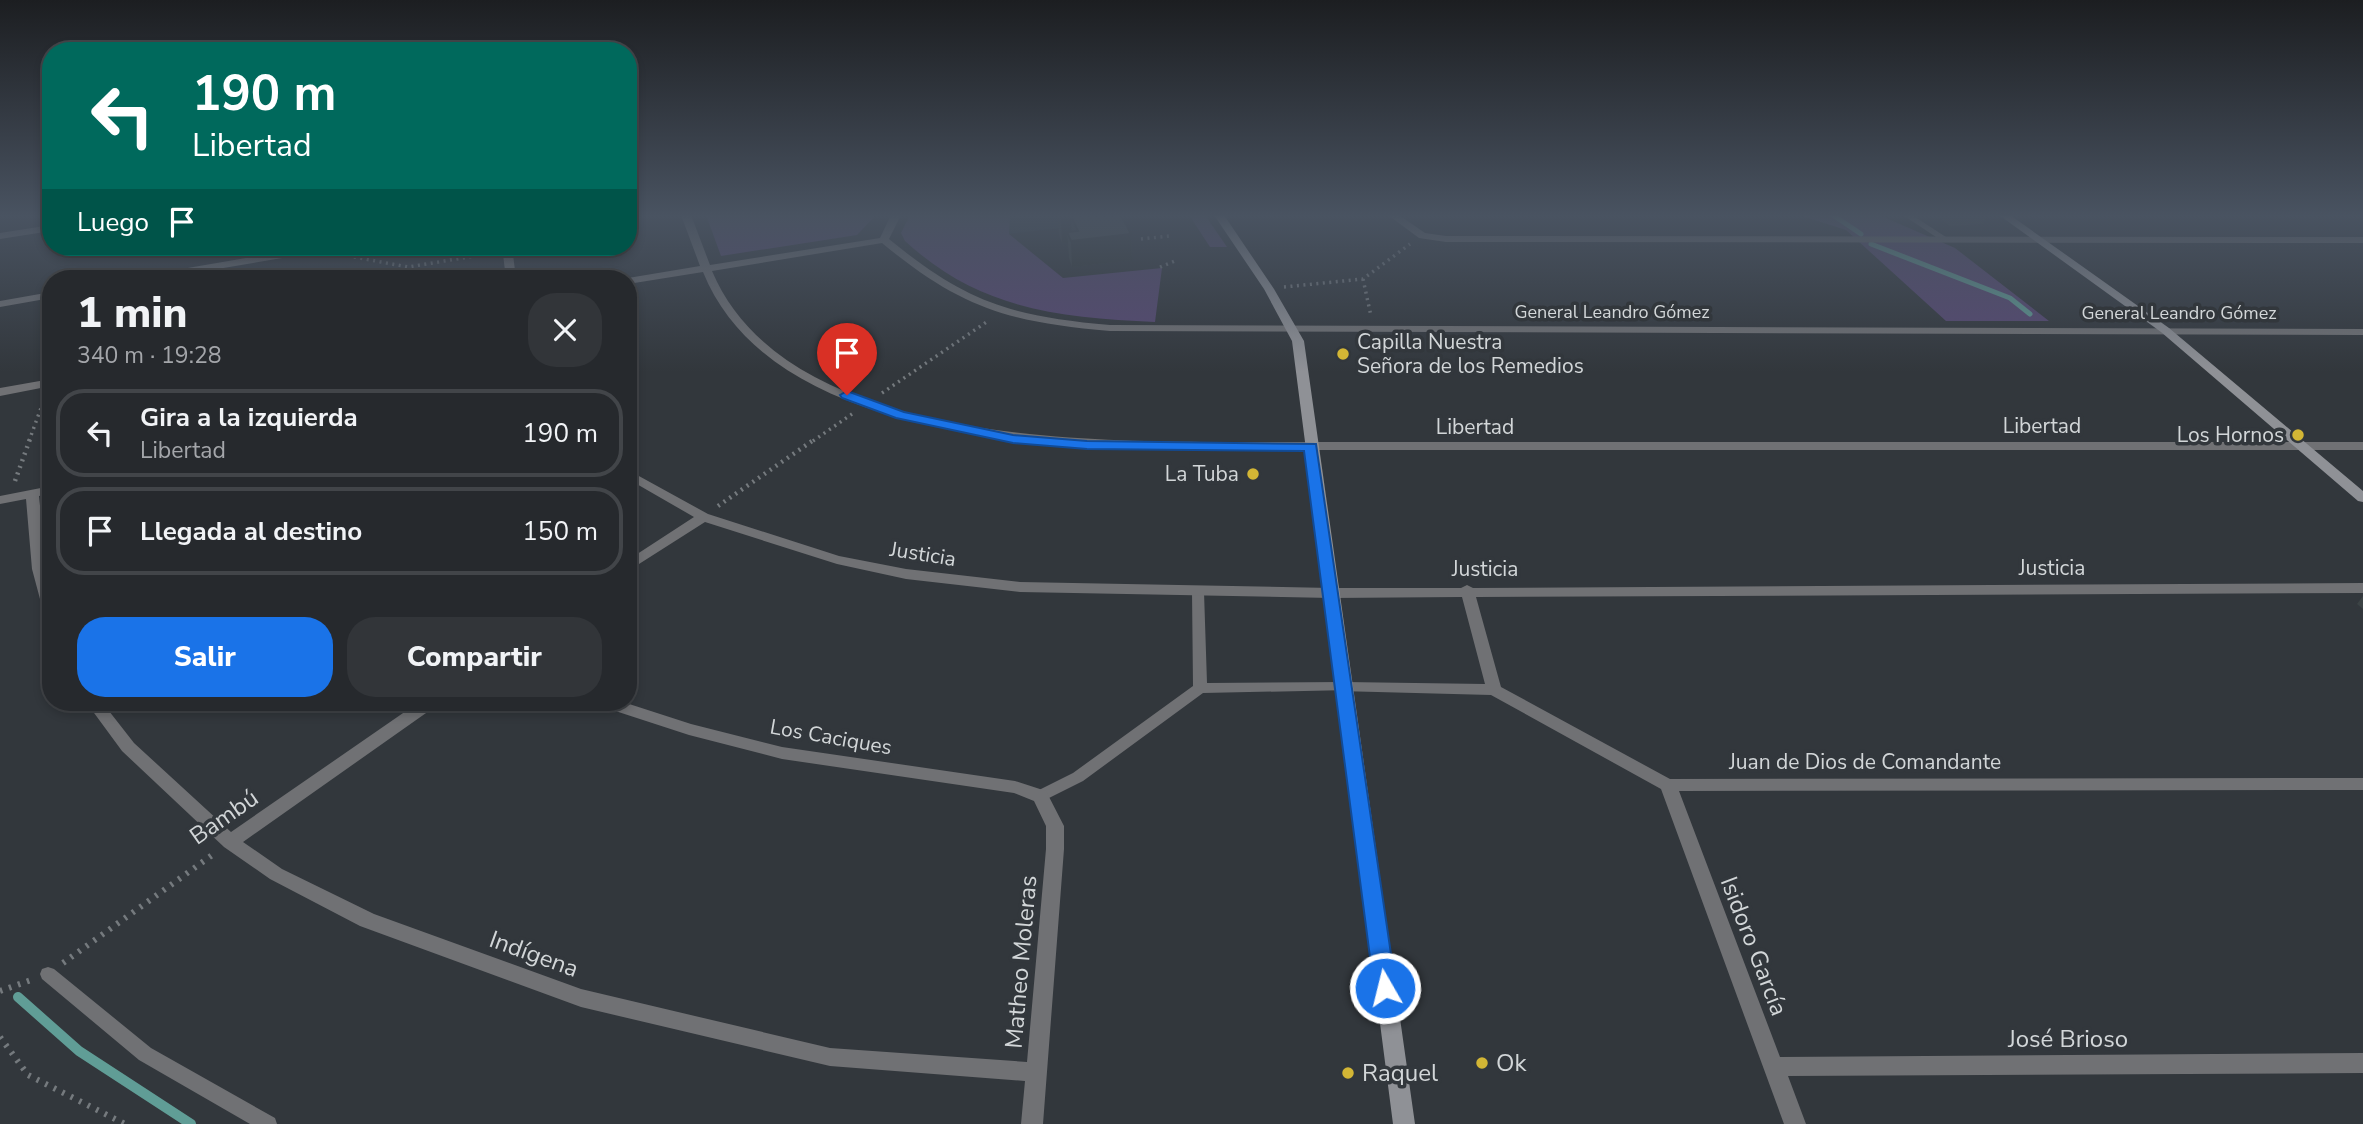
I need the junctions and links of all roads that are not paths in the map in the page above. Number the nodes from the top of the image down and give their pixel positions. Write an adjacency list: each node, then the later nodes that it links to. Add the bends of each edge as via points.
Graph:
1 (717, 267): 5 (street)
2 (917, 267): 9 (street, General Leandro Gómez, via 1000,313 1053,323)
3 (1254, 267): 9 (street)
4 (2078, 267): 10 (street)
5 (708, 269): 6 (street); 16 (street, Libertad, via 728,312 767,350 827,387 901,415 1050,443)
6 (637, 280)
7 (42, 297): 8 (street)
8 (0, 304)
9 (1293, 330): 10 (street, General Leandro Gómez); 16 (street)
10 (2165, 330): 11 (street, General Leandro Gómez); 14 (street)
11 (2363, 332)
12 (42, 383): 13 (street)
13 (0, 391)
14 (2301, 445): 15 (street, Libertad); 16 (street, Libertad); 20 (street)
15 (2363, 446)
16 (1311, 447): 28 (street)
17 (637, 479): 22 (street, Justicia)
18 (42, 492): 19 (street)
19 (32, 494): 21 (street); 24 (street)
20 (2363, 498)
21 (4, 499)
22 (703, 517): 23 (street); 27 (street, Justicia, via 837,560 906,574 1020,587)
23 (637, 561)
24 (42, 580)
25 (2363, 588): 26 (street, Justicia)
26 (1467, 590): 28 (street, Justicia); 31 (street)
27 (1198, 592): 28 (street, Justicia); 30 (lane)
28 (1331, 593): 29 (street)
29 (1345, 687): 30 (lane); 31 (street); 45 (street)
30 (1200, 688): 37 (lane)
31 (1494, 690): 36 (street, Juan de Dios de Comandante)
32 (101, 711): 38 (street, Indígena, via 128,747)
33 (417, 711): 38 (street, Bambú)
34 (634, 711): 37 (street, Los Caciques, via 782,753 1015,788)
35 (2363, 783): 36 (street, Juan de Dios de Comandante)
36 (1668, 785): 41 (street, Isidoro García)
37 (1044, 801): 42 (street, Matheo Moleras, via 1055,826 1055,849)
38 (230, 842): 42 (street, Indígena, via 276,874 367,920 581,998 830,1057)
39 (48, 974): 43 (lane, via 145,1054)
40 (2363, 1063): 41 (street, José Brioso)
41 (1774, 1067): 46 (street, Isidoro García)
42 (1036, 1072): 44 (street, Matheo Moleras)
43 (268, 1124)
44 (1032, 1124)
45 (1404, 1124)
46 (1795, 1124)

